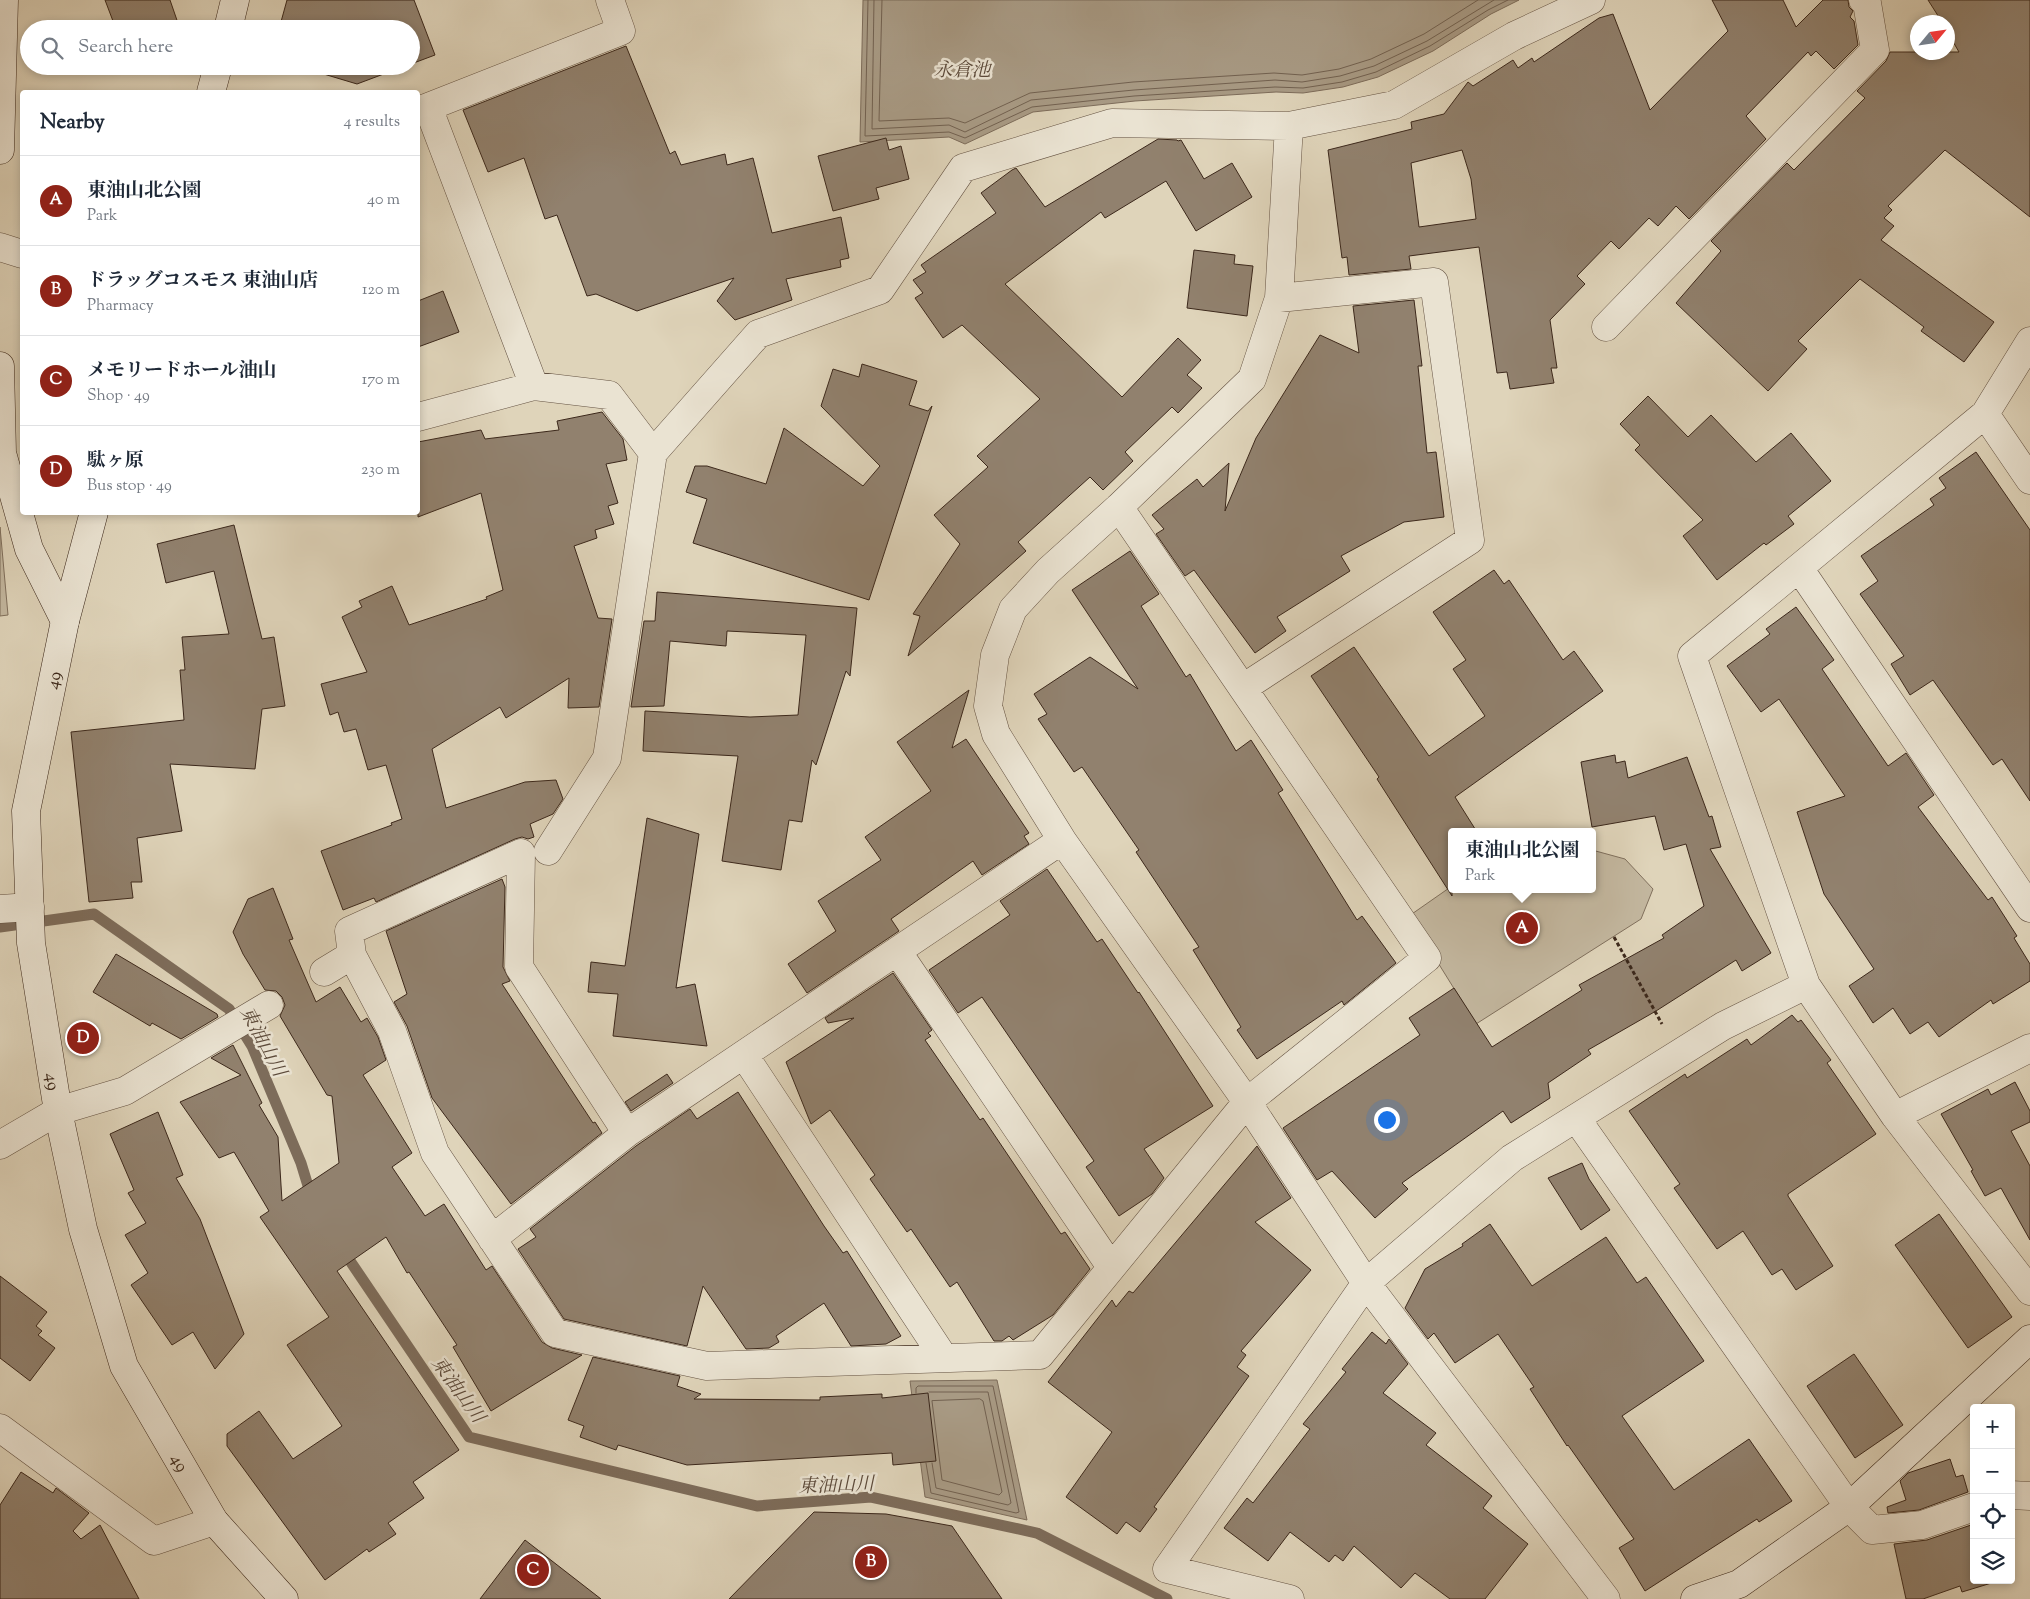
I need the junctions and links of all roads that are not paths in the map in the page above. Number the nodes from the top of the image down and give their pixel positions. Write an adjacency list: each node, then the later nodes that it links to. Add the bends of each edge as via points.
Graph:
1 (4, 0): 11 (street)
2 (235, 0): 6 (street)
3 (610, 0): 9 (street, via 621,31)
4 (1591, 0): 10 (street, via 1514,36 1394,105)
5 (1863, 0): 15 (street, via 1867,4 1875,50)
6 (230, 20)
7 (216, 75): 8 (street)
8 (212, 90)
9 (423, 109): 18 (street)
10 (1289, 126): 14 (street); 21 (street, via 1112,123 963,168 880,290 758,334)
11 (0, 150)
12 (0, 246): 13 (street)
13 (20, 253)
14 (1279, 298): 23 (street, via 1252,379); 27 (street, via 1434,282 1470,540)
15 (1606, 327)
16 (2030, 341): 19 (street)
17 (0, 366): 26 (street, via 2,453 29,549)
18 (534, 386): 20 (street); 21 (street, via 609,395)
19 (1985, 414): 22 (street); 25 (street)
20 (420, 416)
21 (653, 453): 29 (street, via 608,758)
22 (2030, 480)
23 (1119, 507): 27 (street); 28 (street, via 1048,571 1014,609 995,655 988,706 996,734)
24 (93, 515): 26 (street, 49 / 49)
25 (1799, 568): 31 (street); 36 (street, via 1692,656)
26 (65, 621): 30 (street, 49 / 49, via 26,811)
27 (1242, 688): 40 (street, via 1427,958)
28 (1062, 840): 33 (street); 40 (street)
29 (548, 850)
30 (30, 908): 32 (street); 41 (street, 49 / 49, via 31,943)
31 (2030, 908)
32 (0, 909)
33 (898, 951): 39 (street); 47 (street)
34 (352, 955): 35 (street); 44 (street, via 349,931 521,853 519,968); 46 (street, via 392,1032 434,1153)
35 (324, 972)
36 (1806, 985): 42 (street); 43 (street, via 1723,1026)
37 (264, 1009): 41 (street, via 125,1091)
38 (2030, 1048): 42 (street)
39 (744, 1055): 44 (street); 51 (street)
40 (1247, 1102): 47 (street); 48 (street)
41 (58, 1111): 45 (street); 57 (street, 49 / 49, via 83,1229 124,1366)
42 (1895, 1116): 49 (street)
43 (1576, 1118): 48 (street, via 1512,1158); 55 (street)
44 (627, 1133): 46 (street)
45 (0, 1145)
46 (492, 1239): 51 (street, via 555,1333 707,1366)
47 (1111, 1267): 51 (street, via 1040,1354)
48 (1366, 1283): 59 (street, via 1167,1569); 60 (street)
49 (2030, 1291)
50 (2030, 1339): 55 (street)
51 (944, 1358)
52 (0, 1428): 57 (street, via 154,1541)
53 (2015, 1495): 54 (street)
54 (2030, 1496)
55 (1849, 1507): 56 (street, via 1872,1530 1922,1525); 61 (street, via 1739,1584)
56 (1970, 1508)
57 (214, 1520): 58 (street, 49 / 49)
58 (284, 1599)
59 (1290, 1599)
60 (1606, 1599)
61 (1695, 1599)

